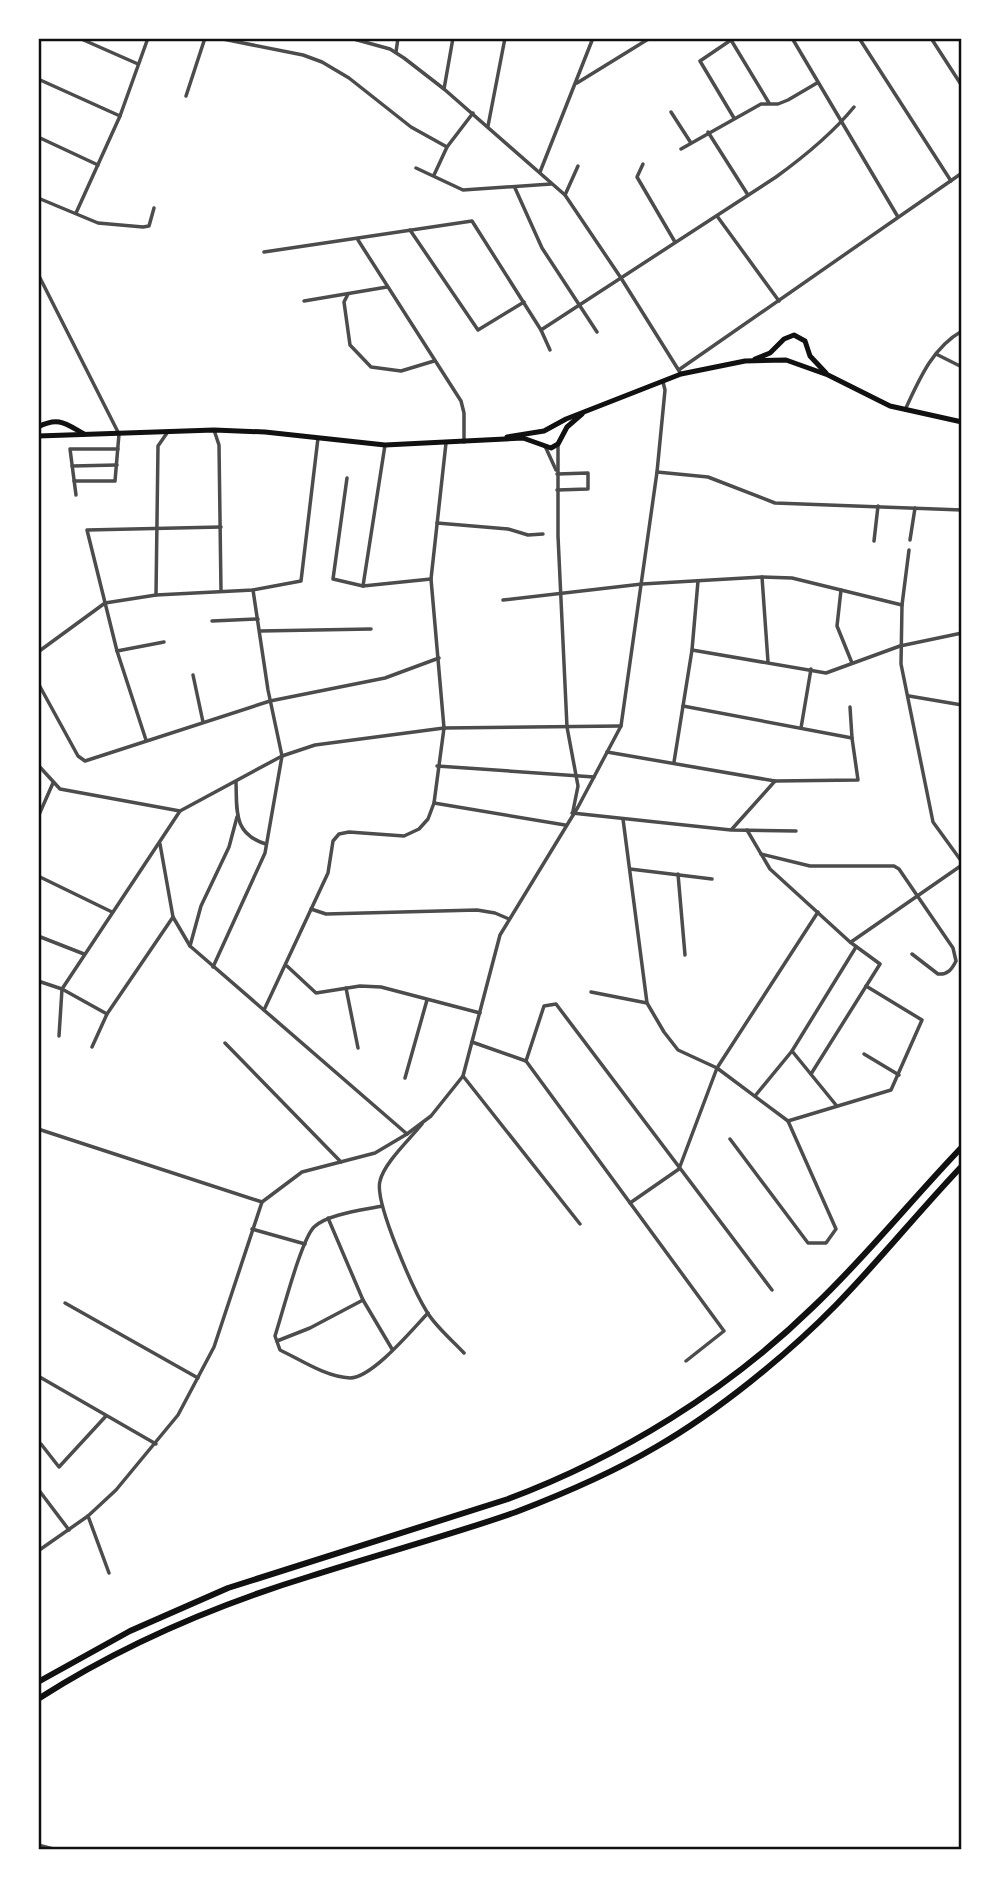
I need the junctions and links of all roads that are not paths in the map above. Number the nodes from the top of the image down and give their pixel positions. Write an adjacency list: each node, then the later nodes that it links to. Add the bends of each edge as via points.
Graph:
1 (79, 38): 17 (street)
2 (148, 38): 17 (street)
3 (205, 38): 23 (street)
4 (218, 38): 15 (street)
5 (251, 38): 15 (street)
6 (350, 38): 16 (street)
7 (398, 38): 16 (street)
8 (453, 38): 22 (street)
9 (505, 38): 31 (street)
10 (593, 38): 20 (street)
11 (650, 38): 20 (street)
12 (792, 38): 19 (street)
13 (859, 38): 44 (street)
14 (931, 38): 21 (street)
15 (248, 46): 35 (street, via 322,62 411,127)
16 (396, 52): 22 (street)
17 (138, 64): 28 (street)
18 (38, 79): 28 (street)
19 (817, 83): 24 (street, via 788,100); 30 (street)
20 (576, 84): 41 (street)
21 (961, 86)
22 (444, 89): 27 (street)
23 (186, 96)
24 (769, 103): 29 (street); 29 (street, via 731,40 700,61)
25 (854, 107): 30 (street)
26 (671, 112): 34 (street)
27 (473, 113): 31 (street); 35 (street)
28 (120, 116): 38 (street)
29 (734, 118): 32 (street)
30 (841, 123): 48 (street, via 806,155); 53 (street)
31 (488, 126): 41 (street)
32 (708, 132): 34 (street); 48 (street)
33 (38, 137): 38 (street)
34 (691, 143): 36 (street)
35 (447, 147): 43 (street)
36 (681, 149)
37 (643, 164): 56 (street, via 637,177)
38 (98, 165): 51 (street)
39 (578, 166): 47 (street)
40 (416, 168): 43 (street)
41 (540, 172): 45 (street)
42 (961, 173): 44 (street)
43 (434, 175): 46 (street, via 463,190)
44 (951, 181): 53 (street)
45 (553, 183): 46 (street); 47 (street)
46 (515, 188): 65 (street, via 542,247)
47 (565, 195): 59 (street)
48 (748, 195): 52 (street)
49 (38, 198): 51 (street)
50 (155, 208): 51 (street, via 149,226 143,227 98,223)
51 (76, 213)
52 (717, 216): 56 (street); 63 (street)
53 (898, 218): 63 (street)
54 (410, 230): 55 (street); 64 (street, via 472,221); 64 (street, via 478,330)
55 (357, 239): 57 (street); 60 (street)
56 (675, 242): 59 (street)
57 (264, 252)
58 (38, 274): 91 (street)
59 (621, 278): 65 (street); 78 (street)
60 (387, 287): 61 (street); 75 (street)
61 (348, 293): 62 (street); 75 (street, via 344,302 350,343 370,367 400,371)
62 (304, 301)
63 (779, 301): 78 (street)
64 (524, 302): 66 (street)
65 (580, 306): 66 (street); 68 (street)
66 (541, 330): 71 (street)
67 (961, 331): 72 (street)
68 (597, 332)
69 (781, 345): 70 (main road, via 794,335 805,341); 73 (main road); 74 (main road)
70 (807, 349): 76 (main road); 79 (main road)
71 (550, 350)
72 (936, 354): 77 (street); 81 (street)
73 (753, 360): 74 (main road); 78 (main road)
74 (786, 360): 76 (main road)
75 (434, 361): 98 (street, via 461,401)
76 (797, 363): 79 (main road)
77 (961, 367)
78 (680, 371): 80 (main road)
79 (828, 375): 81 (main road)
80 (663, 381): 82 (main road); 105 (street)
81 (905, 410): 83 (main road)
82 (582, 414): 86 (main road); 97 (main road)
83 (961, 422)
84 (64, 423): 85 (main road); 90 (main road); 94 (main road, via 66,432)
85 (41, 425): 93 (main road)
86 (551, 429): 88 (main road); 97 (main road)
87 (214, 430): 89 (main road); 95 (main road); 115 (street, via 219,445)
88 (544, 431): 96 (main road); 101 (main road)
89 (167, 433): 91 (main road); 116 (street, via 158,446)
90 (85, 434): 91 (main road); 94 (main road)
91 (119, 434): 102 (street)
92 (38, 436): 93 (main road)
93 (48, 436): 94 (main road)
94 (60, 436)
95 (318, 438): 100 (main road); 126 (street, via 300,581)
96 (501, 440): 98 (main road); 101 (main road, via 523,438)
97 (559, 441): 101 (main road, via 551,448); 106 (street)
98 (464, 442): 99 (main road)
99 (446, 443): 100 (main road); 114 (street)
100 (385, 445): 125 (street)
101 (544, 445): 106 (street)
102 (118, 449): 103 (street); 104 (street, via 70,449)
103 (117, 465): 104 (street); 108 (street, via 115,481)
104 (72, 466): 108 (street)
105 (657, 472): 111 (street, via 708,477 775,503); 124 (street)
106 (557, 474): 109 (street); 109 (street, via 587,473 588,489)
107 (347, 478): 125 (street, via 333,579)
108 (74, 481): 110 (street)
109 (557, 490): 129 (street)
110 (76, 495)
111 (878, 506): 112 (street); 119 (street)
112 (915, 508): 113 (street); 118 (street)
113 (961, 510)
114 (437, 523): 117 (street); 122 (street)
115 (222, 527): 116 (street); 128 (street)
116 (156, 529): 130 (street); 132 (street, via 87,530)
117 (543, 534)
118 (910, 540)
119 (874, 541)
120 (909, 550): 133 (street)
121 (762, 577): 123 (street); 127 (street, via 792,578); 145 (street)
122 (431, 579): 125 (street); 144 (street)
123 (698, 581): 124 (street); 141 (street)
124 (642, 584): 129 (street); 156 (street)
125 (363, 586)
126 (253, 590): 128 (street); 134 (street)
127 (841, 590): 133 (street); 146 (street, via 837,626)
128 (221, 592): 130 (street)
129 (561, 593): 131 (street); 157 (street)
130 (156, 595): 132 (street)
131 (503, 600)
132 (104, 603): 142 (street); 143 (street)
133 (902, 605): 140 (street)
134 (258, 619): 135 (street); 137 (street)
135 (212, 621)
136 (371, 629): 137 (street)
137 (260, 631): 151 (street)
138 (961, 633): 140 (street)
139 (164, 642): 142 (street)
140 (900, 646): 146 (street); 150 (street)
141 (692, 650): 145 (street); 153 (street)
142 (117, 651): 161 (street)
143 (38, 652)
144 (439, 658): 151 (street, via 385,678); 158 (street)
145 (768, 662): 147 (street)
146 (852, 663): 147 (street, via 825,673)
147 (811, 669): 159 (street)
148 (192, 675): 155 (street)
149 (38, 683): 161 (street, via 82,760)
150 (909, 696): 152 (street); 186 (street, via 933,822)
151 (270, 701): 155 (street); 163 (street)
152 (961, 705)
153 (683, 706): 159 (street); 164 (street)
154 (850, 707): 160 (street)
155 (203, 722): 161 (street)
156 (621, 726): 157 (street); 162 (street)
157 (567, 727): 158 (street); 167 (street)
158 (444, 728): 163 (street, via 315,746); 166 (street)
159 (801, 728): 160 (street)
160 (852, 738): 169 (street, via 858,780)
161 (146, 740)
162 (607, 752): 164 (street); 168 (street)
163 (282, 756): 170 (street); 184 (street)
164 (674, 762): 169 (street)
165 (38, 765): 171 (street)
166 (438, 766): 167 (street); 172 (street)
167 (576, 775): 168 (street); 174 (street)
168 (594, 777): 174 (street)
169 (775, 781): 180 (street)
170 (236, 782): 173 (street); 176 (street)
171 (53, 783): 173 (street, via 65,791); 175 (street)
172 (434, 803): 179 (street); 192 (street, via 419,829 404,836 339,834)
173 (180, 811): 183 (street)
174 (572, 813): 177 (street); 179 (street)
175 (39, 817): 178 (street)
176 (237, 817): 184 (street, via 248,836); 199 (street)
177 (623, 819): 180 (street); 187 (street)
178 (38, 823)
179 (565, 825): 196 (street)
180 (731, 830): 181 (street)
181 (747, 830): 182 (street); 185 (street)
182 (796, 831)
183 (159, 842): 193 (street); 195 (street)
184 (266, 844): 205 (street)
185 (761, 853): 191 (street, via 810,866 894,866); 194 (street, via 771,869)
186 (961, 864): 191 (street)
187 (630, 869): 188 (street); 212 (street)
188 (678, 874): 190 (street); 203 (street)
189 (38, 876): 193 (street)
190 (712, 878)
191 (918, 895): 198 (street); 202 (street, via 953,948 956,961 949,972 939,974)
192 (311, 909): 196 (street, via 326,914 477,910); 204 (street)
193 (113, 912): 201 (street)
194 (818, 912): 198 (street); 224 (street)
195 (173, 917): 199 (street); 215 (street)
196 (509, 919): 214 (street, via 498,940)
197 (38, 936): 201 (street)
198 (850, 942): 200 (street)
199 (190, 946): 205 (street)
200 (856, 947): 207 (street, via 880,964); 221 (street)
201 (84, 954): 209 (street)
202 (912, 954)
203 (685, 956)
204 (286, 965): 208 (street, via 316,993); 213 (street)
205 (213, 967): 213 (street)
206 (38, 981): 209 (street)
207 (866, 986): 225 (street); 226 (street, via 922,1020)
208 (346, 988): 211 (street, via 381,987); 220 (street)
209 (62, 989): 215 (street); 216 (street)
210 (591, 992): 212 (street)
211 (427, 1000): 214 (street); 228 (street)
212 (647, 1003): 224 (street, via 678,1050)
213 (264, 1010): 234 (street)
214 (480, 1013): 217 (street)
215 (107, 1014): 219 (street)
216 (59, 1036)
217 (472, 1042): 223 (street); 227 (street)
218 (225, 1043): 237 (street)
219 (92, 1047)
220 (358, 1048)
221 (792, 1051): 225 (street); 229 (street)
222 (864, 1054): 226 (street)
223 (526, 1060): 239 (street, via 544,1006 556,1004); 241 (street)
224 (717, 1068): 229 (street); 239 (street)
225 (811, 1074): 230 (street)
226 (899, 1075): 230 (street, via 891,1090)
227 (463, 1076): 232 (street); 244 (street)
228 (405, 1078)
229 (755, 1096): 231 (street)
230 (836, 1105): 231 (street)
231 (788, 1121): 235 (street, via 836,1229 826,1243 808,1243)
232 (423, 1123): 234 (street); 242 (street, via 382,1173)
233 (38, 1129): 240 (street)
234 (407, 1134): 237 (street, via 375,1153)
235 (730, 1139)
236 (961, 1147): 265 (highway, via 779,1339 731,1377 624,1447 508,1499 217,1593 130,1631)
237 (341, 1162): 240 (street, via 302,1171)
238 (961, 1166): 266 (highway, via 799,1341 656,1447 516,1512 224,1606 125,1650)
239 (679, 1169): 241 (street); 247 (street)
240 (262, 1202): 245 (street)
241 (631, 1203): 254 (street, via 724,1331)
242 (382, 1206): 243 (street); 250 (street)
243 (328, 1218): 246 (street, via 313,1227); 248 (street)
244 (580, 1224)
245 (251, 1230): 246 (street); 256 (street, via 214,1347)
246 (305, 1244): 251 (street)
247 (772, 1290)
248 (363, 1300): 251 (street); 252 (street)
249 (65, 1303): 256 (street)
250 (428, 1313): 252 (street); 253 (street)
251 (277, 1341): 252 (street, via 280,1350 331,1374 353,1378 373,1368)
252 (392, 1349)
253 (464, 1353)
254 (686, 1361)
255 (38, 1376): 257 (street)
256 (198, 1378): 259 (street)
257 (106, 1416): 258 (street, via 59,1467); 259 (street)
258 (41, 1444)
259 (156, 1444): 261 (street)
260 (38, 1489): 262 (street)
261 (88, 1516): 262 (street); 264 (street)
262 (69, 1530): 263 (street)
263 (38, 1551)
264 (109, 1573)
265 (38, 1682)
266 (38, 1699)
267 (38, 1845): 268 (street)
268 (57, 1850)

